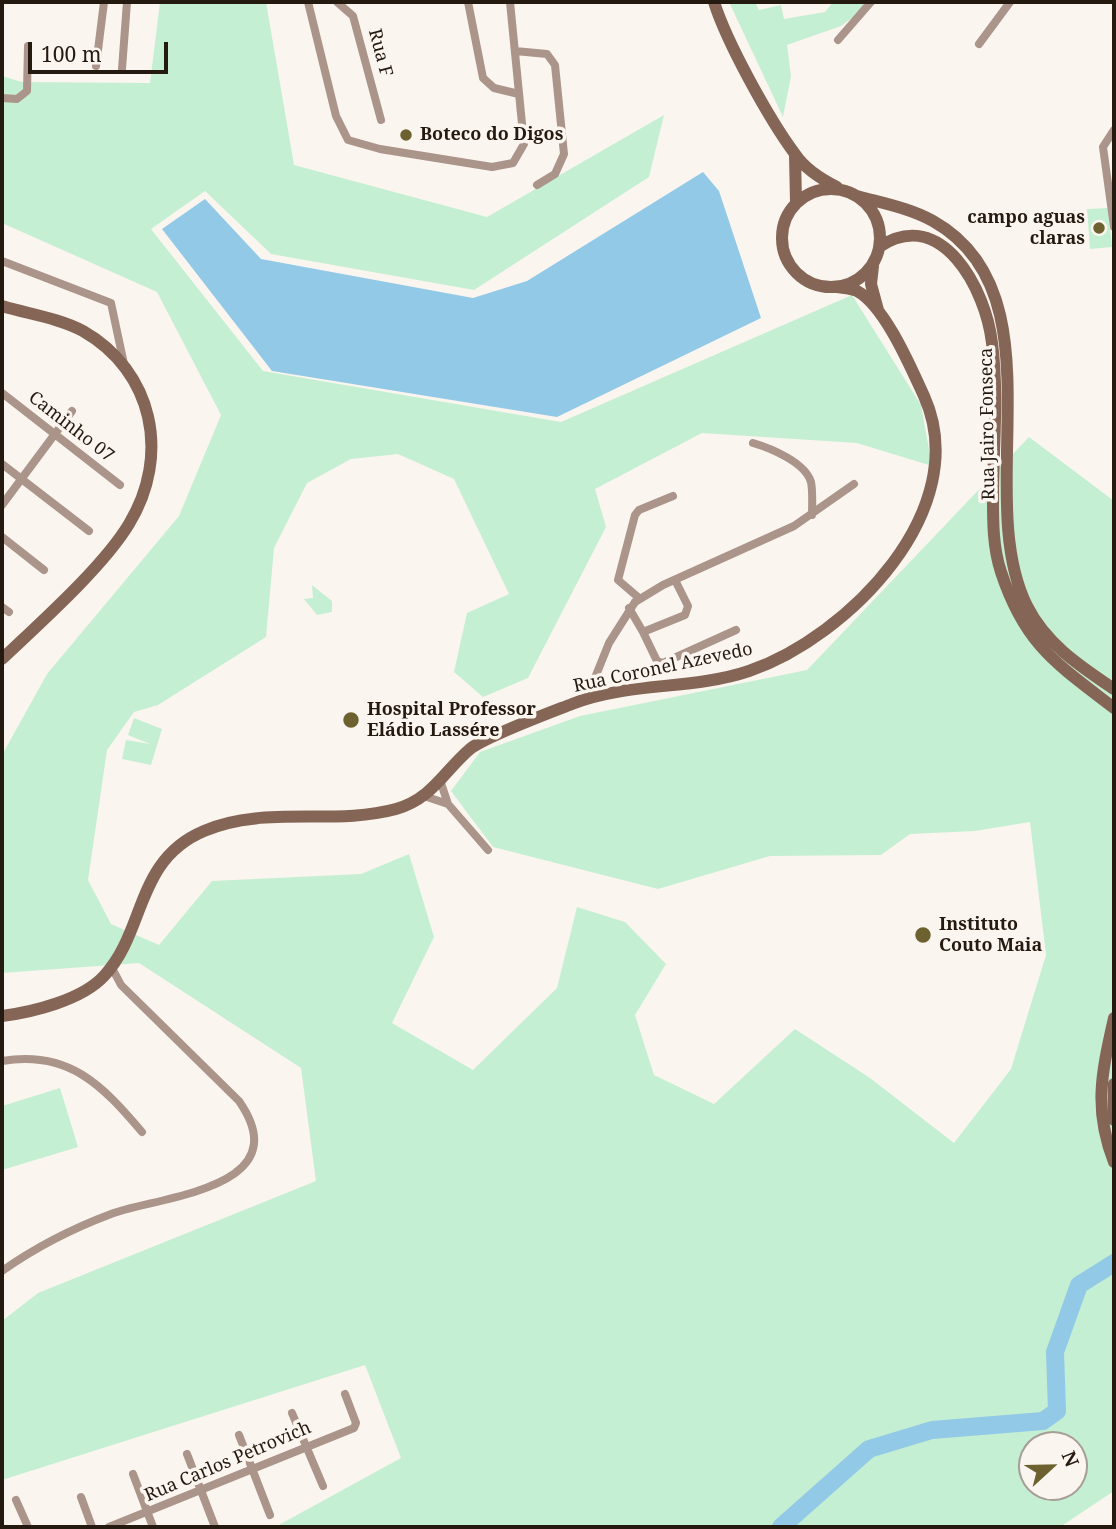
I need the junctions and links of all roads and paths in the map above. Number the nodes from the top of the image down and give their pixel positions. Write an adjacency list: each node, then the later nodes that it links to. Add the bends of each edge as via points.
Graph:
1 (104, 2): 14 (street)
2 (127, 2): 15 (street)
3 (308, 2): 16 (street, via 336,116 342,132 355,143 504,166 519,156 524,144)
4 (337, 2): 18 (street, Rua F, via 354,16)
5 (468, 2): 16 (street, via 481,74 494,88)
6 (510, 2): 13 (street)
7 (714, 2): 20 (main road, via 737,53)
8 (871, 2): 10 (street)
9 (1010, 2): 11 (street)
10 (838, 40)
11 (979, 44)
12 (27, 47): 17 (street, via 28,86 22,97)
13 (515, 51): 16 (street); 21 (street, via 539,51 555,65 564,154 555,174)
14 (96, 66)
15 (121, 69)
16 (519, 94)
17 (2, 98)
18 (381, 120)
19 (1114, 130): 25 (street, via 1103,147)
20 (795, 155): 22 (main road, via 816,176); 24 (main road)
21 (537, 185)
22 (844, 190): 23 (main road); 24 (main road, via 818,190)
23 (857, 196): 26 (main road, via 876,218); 53 (main road, Rua Jairo Fonseca, via 934,221 967,248 982,272 1001,324 1008,365 1007,522 1014,573 1027,606 1050,639)
24 (796, 202): 29 (main road, via 783,226 783,253 798,275 810,283)
25 (1114, 227)
26 (879, 247): 28 (main road); 55 (main road, Rua Jairo Fonseca, via 901,235 928,236 950,251 966,274 993,345 994,529 1000,570 1019,615 1040,647 1062,670)
27 (2, 261): 32 (street, via 111,303)
28 (874, 263): 29 (main road, via 851,283); 31 (main road, via 871,284)
29 (836, 287): 31 (main road, via 859,292)
30 (2, 306): 32 (main road, via 82,331)
31 (879, 314): 54 (main road, Rua Coronel Azevedo, via 923,394 935,431 934,478 920,520 902,548 842,617 786,656 736,675)
32 (124, 364): 52 (main road, via 145,400 153,431 146,483 135,514 88,573)
33 (2, 393): 35 (street, Caminho 07)
34 (72, 411): 35 (street)
35 (54, 435): 38 (street); 40 (street, Caminho 07)
36 (753, 443): 43 (street, via 803,470 811,483)
37 (2, 464): 38 (street)
38 (21, 478): 42 (street); 44 (street)
39 (854, 484): 43 (street)
40 (120, 485)
41 (673, 496): 48 (street, via 635,515 618,580)
42 (2, 505)
43 (812, 515): 47 (street)
44 (89, 531)
45 (2, 537): 46 (street)
46 (44, 570)
47 (675, 580): 48 (street); 51 (street, via 688,612)
48 (639, 598): 49 (street)
49 (628, 608): 51 (street); 54 (street)
50 (736, 630): 51 (street, via 663,663 657,661)
51 (643, 632)
52 (2, 659)
53 (1114, 689)
54 (586, 699): 56 (main road, Rua Coronel Azevedo, via 477,746)
55 (1114, 708)
56 (441, 783): 57 (main road, Rua Coronel Azevedo); 58 (street)
57 (424, 796): 58 (street); 60 (main road, Rua Coronel Azevedo, via 369,814 226,823 196,834 154,873)
58 (448, 804): 59 (street)
59 (488, 850)
60 (108, 971): 61 (main road, via 64,999); 68 (street, via 239,1101 253,1135 248,1159 221,1183 111,1214 58,1236)
61 (2, 1016)
62 (1114, 1017): 67 (main road, via 1100,1100 1102,1128)
63 (2, 1061): 66 (street, via 43,1060 70,1067 113,1099)
64 (1114, 1084): 65 (main road)
65 (1114, 1120)
66 (142, 1132)
67 (1114, 1162)
68 (2, 1271)
69 (345, 1394): 72 (street, Rua Carlos Petrovich, via 354,1428)
70 (292, 1413): 72 (street)
71 (239, 1435): 74 (street)
72 (306, 1446): 74 (street, Rua Carlos Petrovich); 76 (street)
73 (187, 1454): 77 (street)
74 (253, 1468): 77 (street, Rua Carlos Petrovich); 81 (street)
75 (133, 1474): 80 (street)
76 (323, 1486)
77 (200, 1489): 80 (street, Rua Carlos Petrovich); 86 (street)
78 (81, 1497): 83 (street)
79 (16, 1500): 82 (street)
80 (147, 1513): 84 (street, Rua Carlos Petrovich); 85 (street)
81 (270, 1515)
82 (28, 1527)
83 (92, 1527)
84 (109, 1527)
85 (153, 1527)
86 (215, 1527)

